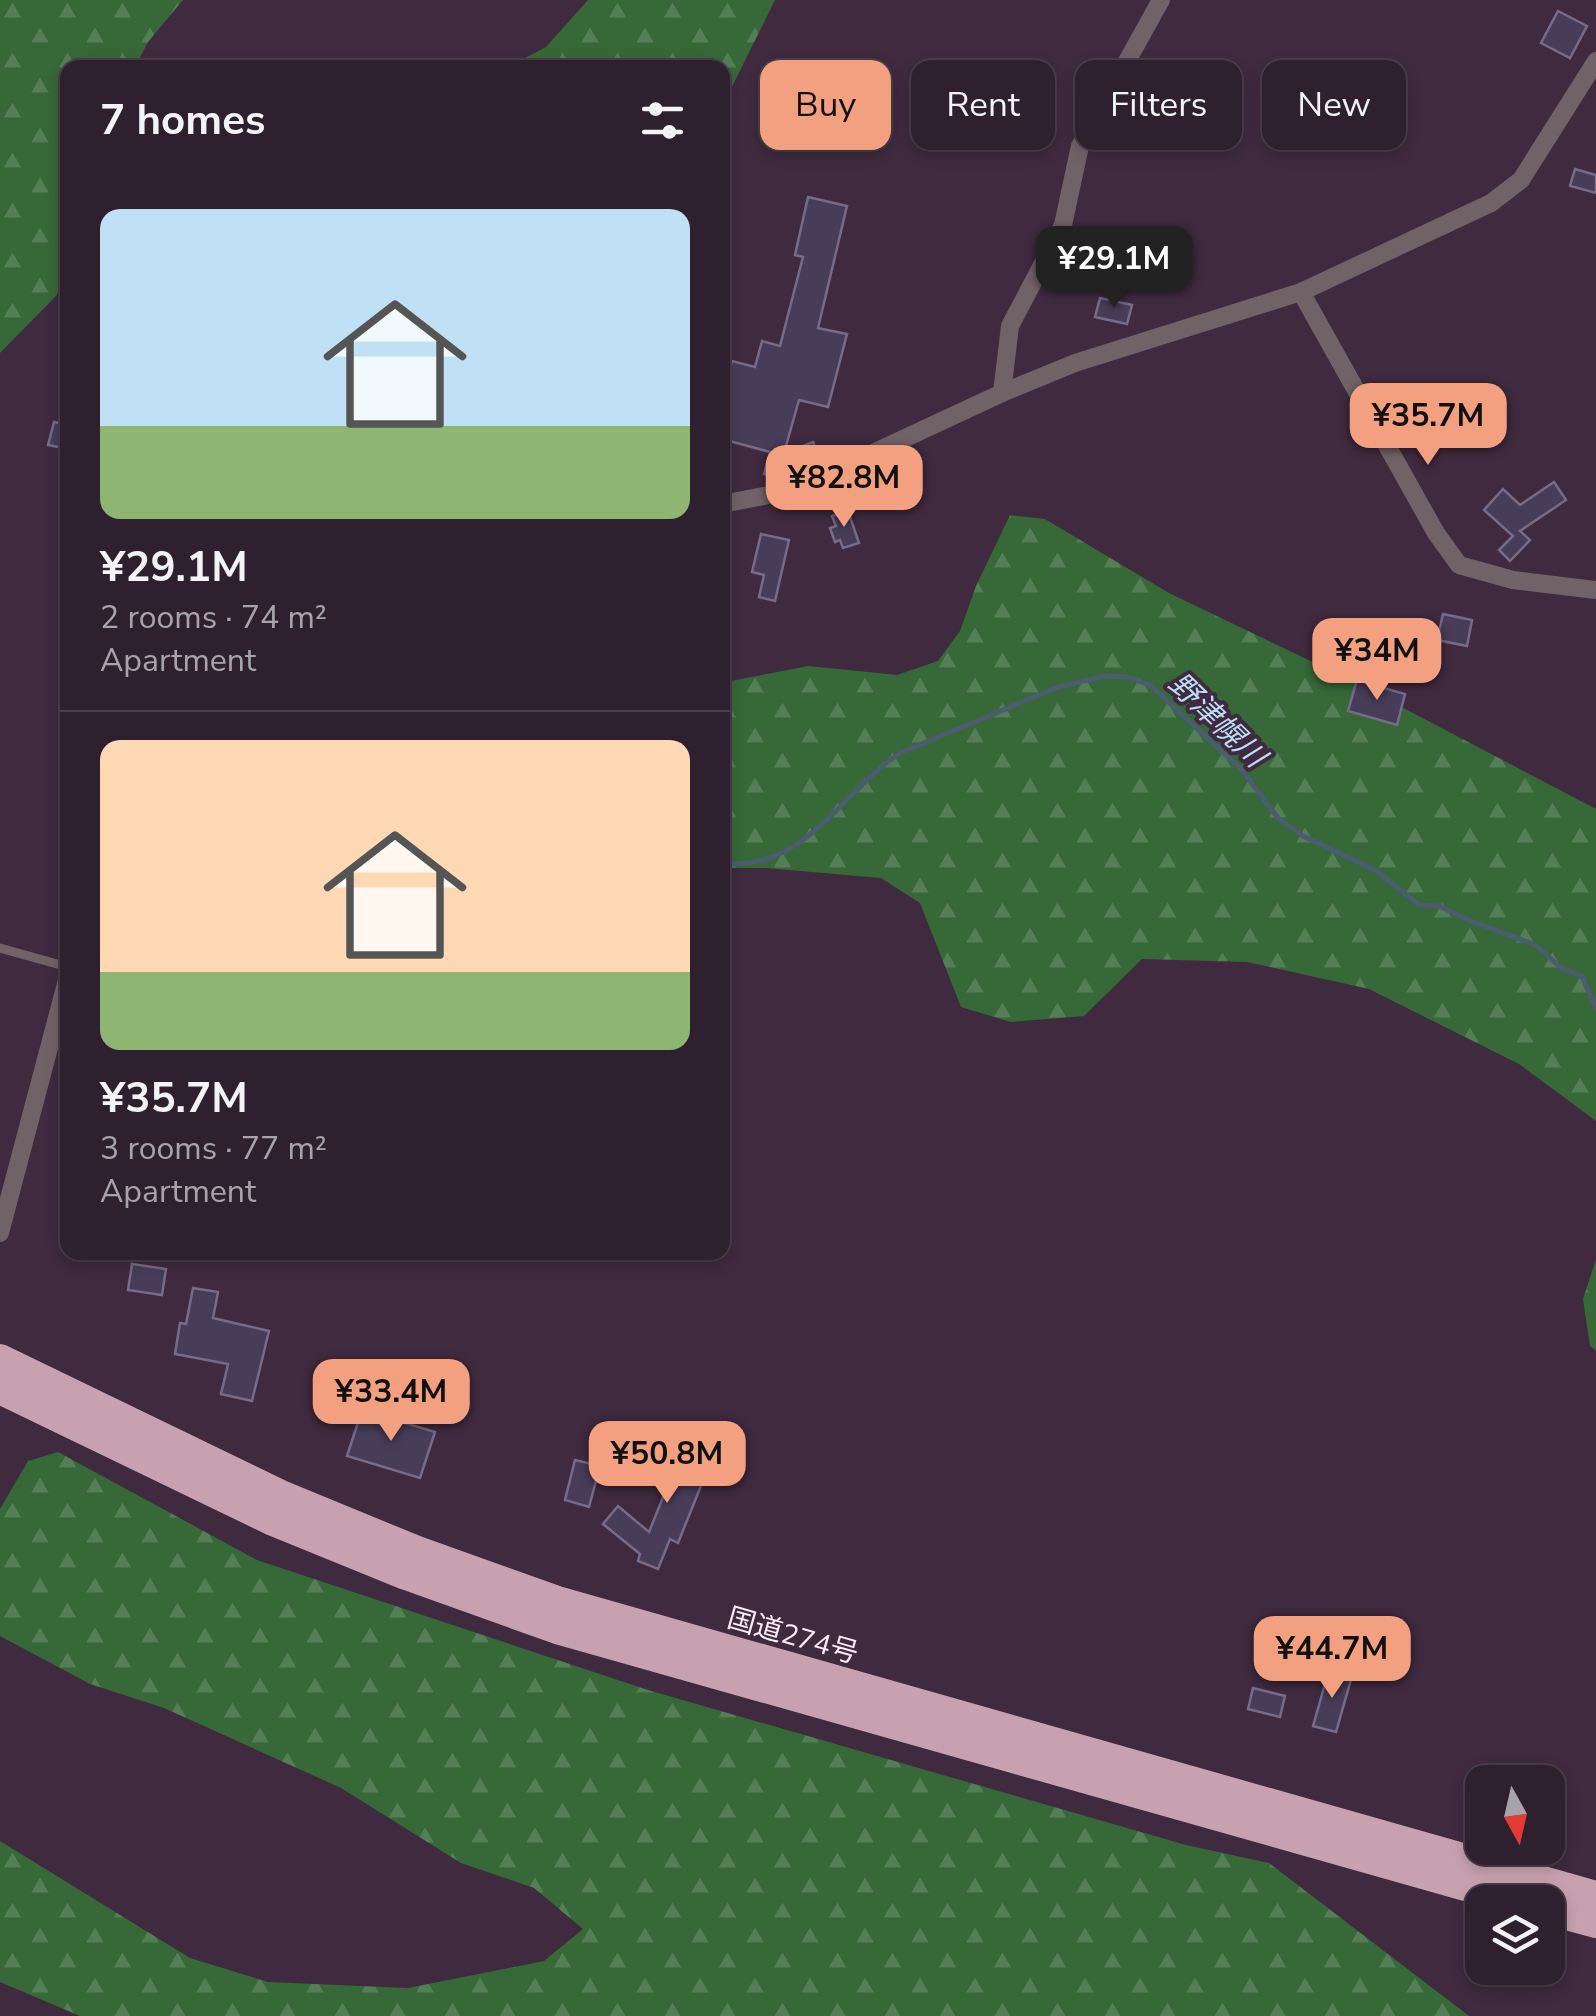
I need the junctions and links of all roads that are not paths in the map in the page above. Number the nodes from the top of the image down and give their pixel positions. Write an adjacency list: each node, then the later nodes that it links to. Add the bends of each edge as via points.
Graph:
1 (1161, 0): 4 (street, via 1080,146 1063,225 1010,326)
2 (1596, 61): 3 (street, via 1521,180 1491,203)
3 (1302, 292): 4 (street); 6 (street, via 1458,565 1512,580)
4 (1002, 393): 5 (street, via 821,474)
5 (730, 502)
6 (1596, 590)
7 (0, 948): 8 (lane)
8 (60, 966)
9 (60, 1006): 10 (street)
10 (0, 1232)
11 (0, 1359): 14 (highway, 国道274号, via 282,1496 557,1601)
12 (0, 1389): 13 (highway, via 272,1520 558,1629)
13 (1465, 1886)
14 (1596, 1896)
15 (1565, 1915): 16 (highway)
16 (1596, 1923)

